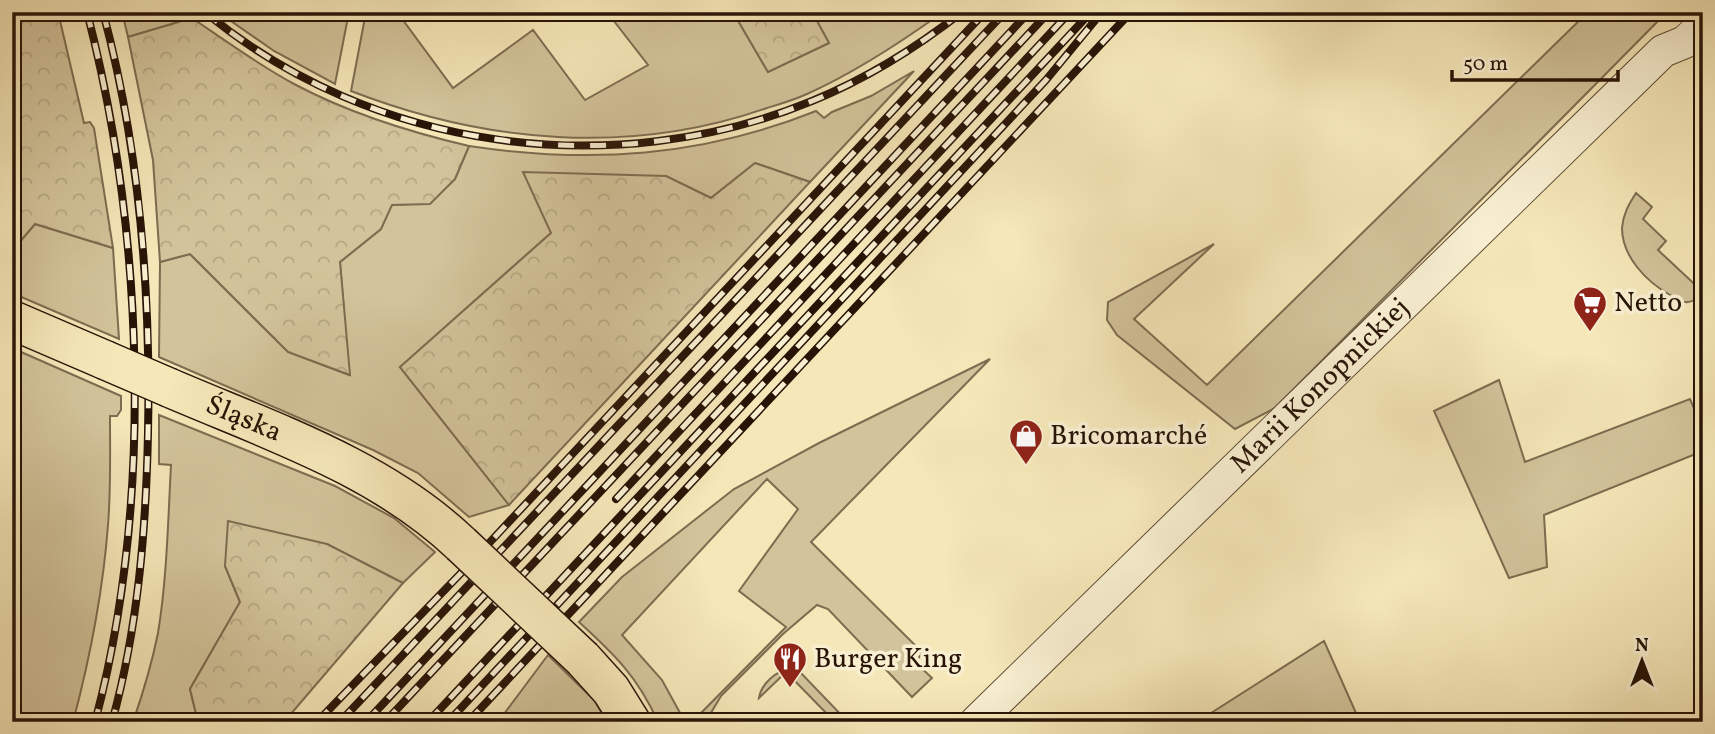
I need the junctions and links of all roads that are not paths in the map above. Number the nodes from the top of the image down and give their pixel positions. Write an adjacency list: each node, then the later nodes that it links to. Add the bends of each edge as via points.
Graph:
1 (1686, 12): 3 (street, Marii Konopnickiej, via 1670,30)
2 (1703, 25): 3 (street, Marii Konopnickiej, via 1685,42)
3 (1663, 51): 6 (street, Marii Konopnickiej)
4 (12, 320): 5 (main road, Śląska, bridge, via 372,478 427,514 461,544 583,659)
5 (631, 722)
6 (976, 722)

